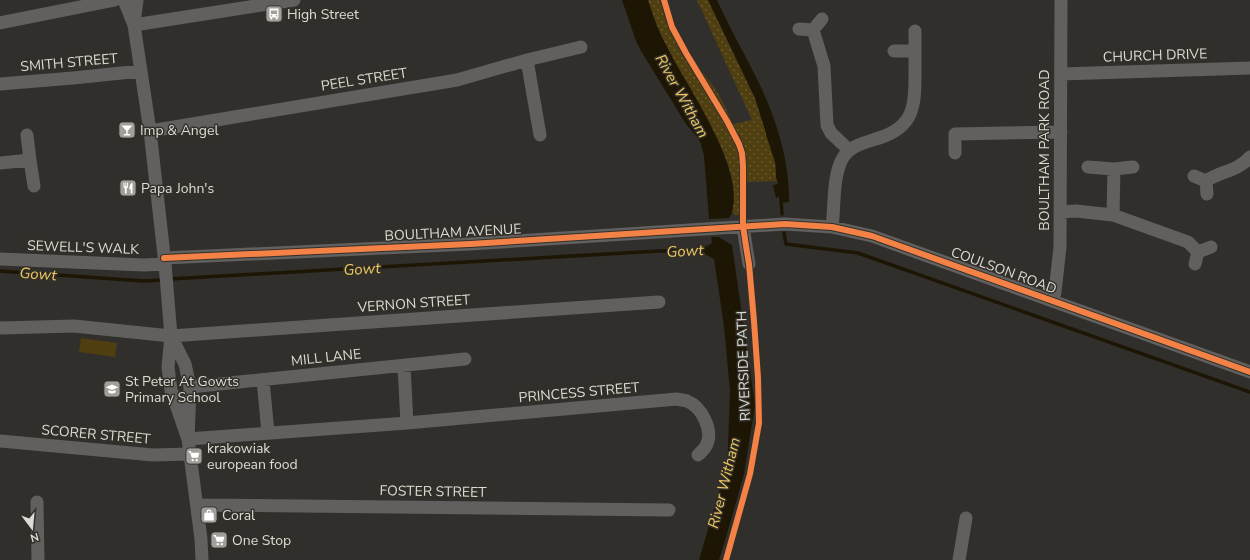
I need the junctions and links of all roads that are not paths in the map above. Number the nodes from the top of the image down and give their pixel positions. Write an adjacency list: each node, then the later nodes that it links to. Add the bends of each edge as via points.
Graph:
1 (114, 0): 7 (street)
2 (124, 0): 8 (street)
3 (137, 0): 8 (street)
4 (294, 0): 8 (street)
5 (1060, 0): 18 (street, BOULTHAM PARK ROAD)
6 (822, 19): 10 (street)
7 (0, 23)
8 (134, 25): 17 (street)
9 (799, 29): 10 (street)
10 (813, 30): 24 (street, via 824,66 827,125 830,134)
11 (915, 31): 14 (street)
12 (581, 47): 15 (street, PEEL STREET)
13 (894, 51): 14 (street)
14 (915, 51): 24 (street, via 915,95 913,109 908,118 892,133)
15 (527, 60): 20 (street, PEEL STREET, via 457,80); 23 (street)
16 (1250, 68): 18 (street, CHURCH DRIVE)
17 (142, 71): 19 (street, SMITH STREET); 20 (street)
18 (1061, 74): 21 (street, BOULTHAM PARK ROAD)
19 (0, 84)
20 (150, 131): 40 (street)
21 (1061, 132): 25 (street, via 955,134); 34 (street, BOULTHAM PARK ROAD)
22 (27, 135): 27 (street)
23 (540, 135)
24 (848, 150): 37 (street, via 838,171)
25 (955, 152)
26 (1250, 157): 32 (street, via 1238,167 1214,176)
27 (30, 160): 28 (street); 33 (street)
28 (0, 163)
29 (1133, 166): 31 (street)
30 (1088, 168): 31 (street)
31 (1114, 169): 35 (street)
32 (1202, 184)
33 (34, 186)
34 (1060, 212): 35 (street); 42 (street, BOULTHAM PARK ROAD, via 1060,247)
35 (1113, 215): 38 (street, via 1188,242 1197,258)
36 (743, 226): 37 (street, COULSON ROAD, via 785,224); 40 (street, BOULTHAM AVENUE); 41 (street)
37 (832, 227): 42 (street, COULSON ROAD, via 872,236)
38 (1211, 247)
39 (0, 259): 40 (street, SEWELL'S WALK)
40 (164, 264): 45 (street)
41 (749, 264)
42 (1052, 300): 48 (street, COULSON ROAD)
43 (660, 302): 45 (street, VERNON STREET)
44 (0, 328): 45 (street, VERNON STREET, via 74,326)
45 (171, 336): 50 (street, via 185,364); 53 (street, via 168,367 171,390)
46 (465, 359): 47 (street, MILL LANE)
47 (404, 366): 49 (street, MILL LANE); 51 (street)
48 (1250, 372)
49 (263, 380): 50 (street, MILL LANE); 52 (street)
50 (190, 387): 53 (street)
51 (407, 423): 52 (street, PRINCESS STREET); 56 (street, PRINCESS STREET, via 677,399 688,401 705,418 708,440)
52 (268, 433): 53 (street, PRINCESS STREET)
53 (188, 439): 55 (street)
54 (0, 441): 55 (street, SCORER STREET, via 153,455)
55 (190, 454): 58 (street)
56 (698, 455)
57 (37, 502): 61 (street)
58 (197, 505): 59 (street, FOSTER STREET); 62 (street)
59 (669, 510)
60 (966, 518): 63 (street)
61 (38, 560)
62 (202, 560)
63 (959, 560)

